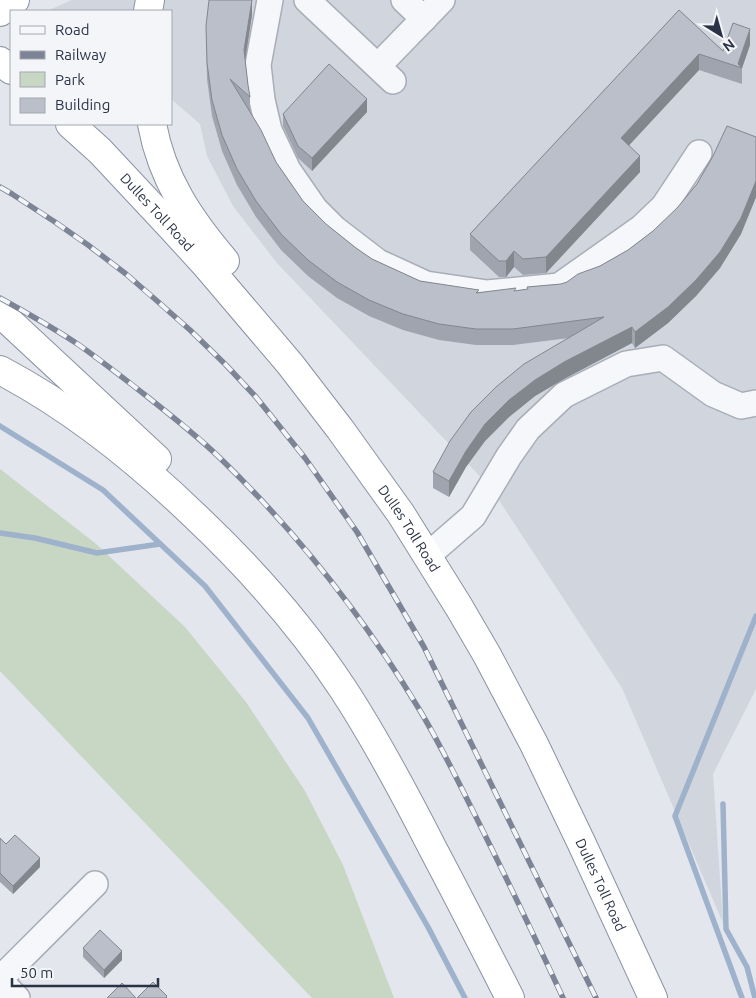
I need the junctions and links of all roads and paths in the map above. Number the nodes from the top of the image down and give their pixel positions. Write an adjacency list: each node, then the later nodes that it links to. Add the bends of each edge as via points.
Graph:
1 (15, 0): 6 (highway)
2 (270, 0): 12 (street, via 258,65 269,130 288,170 315,209 335,228 378,262 426,284 487,293 560,286 641,228 664,206)
3 (308, 0): 7 (street, via 386,73)
4 (404, 0): 7 (street)
5 (442, 0): 7 (street)
6 (0, 12)
7 (424, 19)
8 (0, 61): 9 (highway)
9 (10, 69)
10 (71, 125): 14 (highway, Dulles Toll Road, via 205,264)
11 (152, 125): 14 (highway, via 161,161 178,196 206,237 250,290)
12 (698, 153)
13 (0, 313): 18 (highway, via 195,494)
14 (290, 364): 17 (highway, Dulles Toll Road, via 401,514)
15 (0, 370): 18 (highway, via 76,417 142,467 214,533)
16 (756, 403): 17 (street, via 741,406 713,394 663,358 626,364 564,395 528,429 473,516)
17 (427, 556): 23 (highway, Dulles Toll Road, via 487,655 534,744)
18 (277, 601): 22 (highway, via 325,662 380,750)
19 (95, 884): 20 (street)
20 (0, 980): 21 (street)
21 (17, 998)
22 (510, 998)
23 (653, 998)

